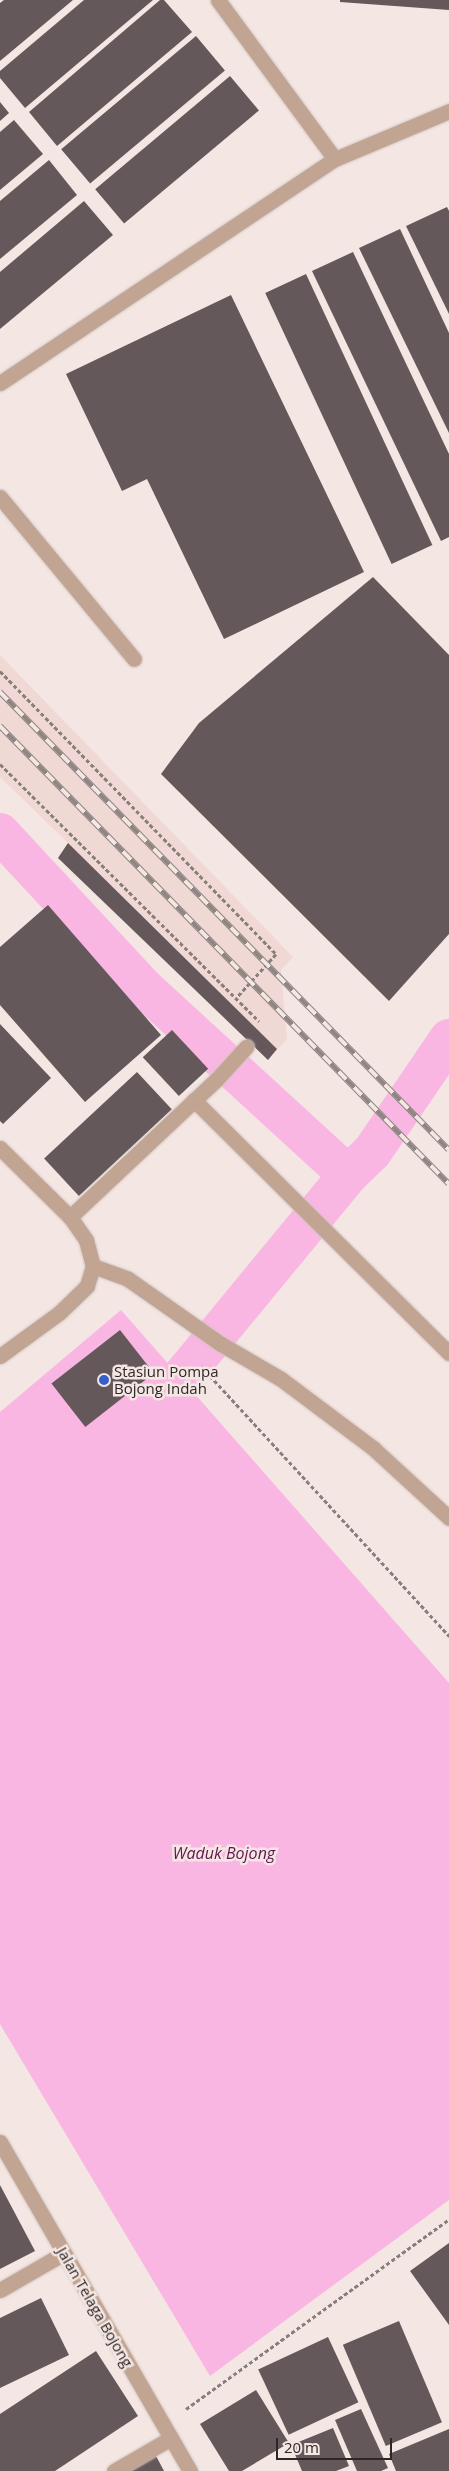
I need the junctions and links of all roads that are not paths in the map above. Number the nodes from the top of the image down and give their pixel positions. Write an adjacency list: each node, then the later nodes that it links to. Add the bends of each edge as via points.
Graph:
1 (218, 0): 3 (street)
2 (449, 111): 3 (street)
3 (335, 159): 4 (street)
4 (0, 383)
5 (0, 497): 6 (street)
6 (134, 659)
7 (243, 1051): 8 (street)
8 (194, 1100): 10 (street); 12 (street)
9 (0, 1148): 10 (street)
10 (70, 1217): 11 (street, via 86,1240)
11 (93, 1266): 13 (street, via 87,1286 59,1313); 14 (street, via 128,1279 221,1344 281,1380 373,1448)
12 (449, 1353)
13 (0, 1356)
14 (449, 1518)
15 (0, 2142): 16 (street, Jalan Telaga Bojong)
16 (64, 2253): 17 (street); 18 (street, Jalan Telaga Bojong)
17 (0, 2290)
18 (168, 2432): 19 (street); 20 (street, Jalan Telaga Bojong)
19 (114, 2471)
20 (190, 2471)

